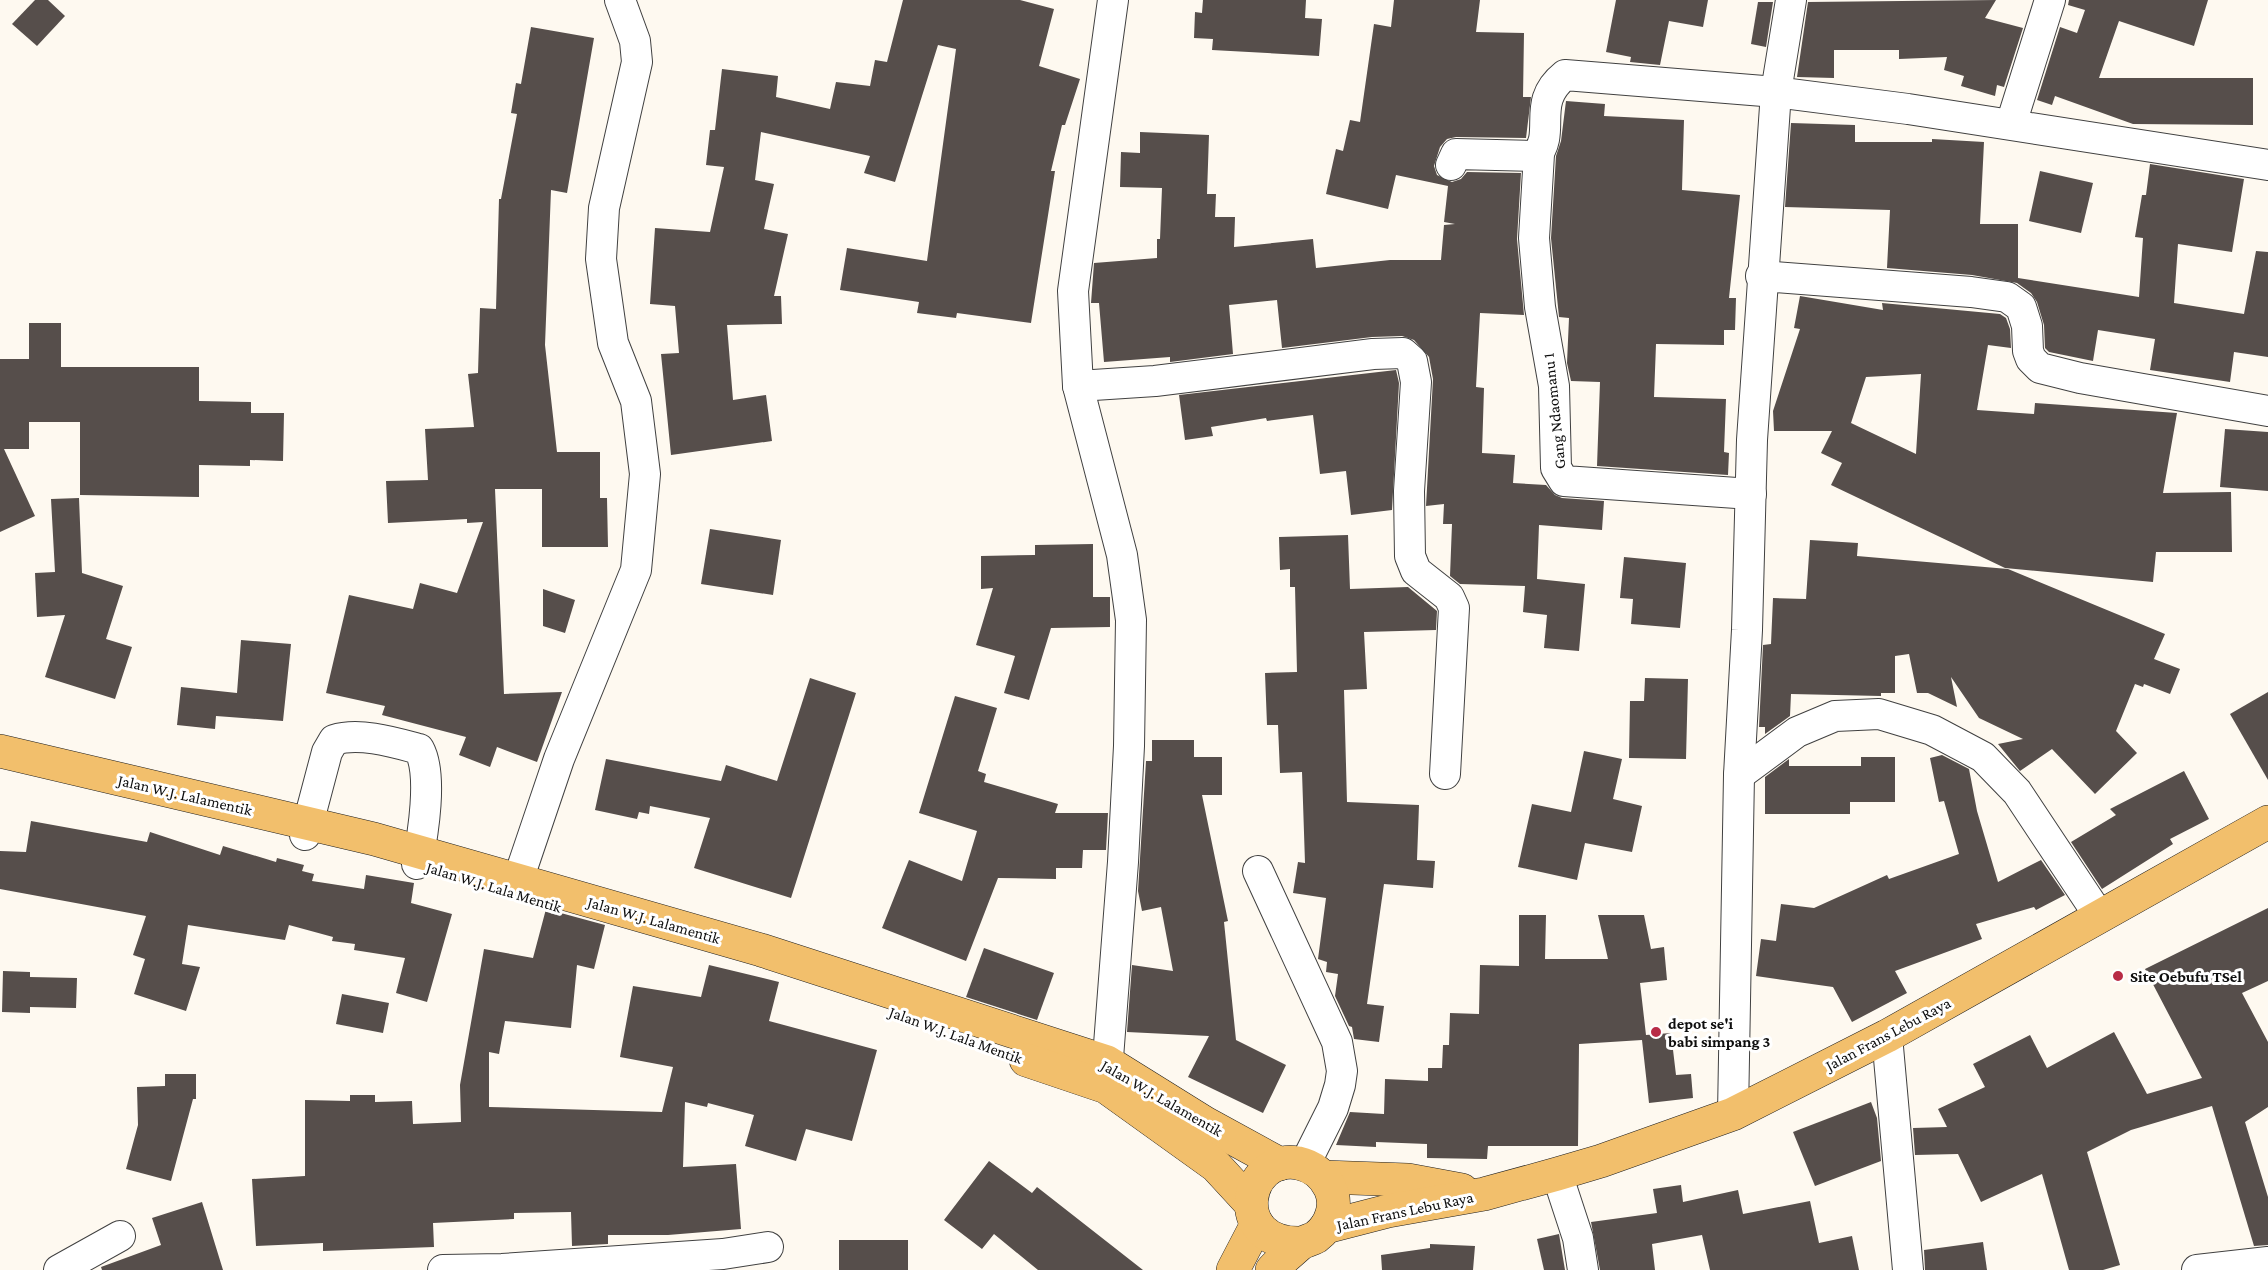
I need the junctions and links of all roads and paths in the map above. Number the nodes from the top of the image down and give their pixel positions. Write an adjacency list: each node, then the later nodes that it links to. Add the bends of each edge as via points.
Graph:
1 (620, 0): 22 (street, via 635,41 637,62 604,208 601,259 614,343 636,401 645,474 643,515 636,570 560,759)
2 (1113, 0): 11 (street, via 1073,291)
3 (1791, 0): 5 (street)
4 (2050, 0): 6 (street)
5 (1776, 92): 6 (street); 7 (street, Gang Ndaomanu 1, via 1565,75 1553,84 1546,97); 10 (street)
6 (2011, 124): 9 (street)
7 (1539, 154): 8 (street, via 1456,154); 13 (street, Gang Ndaomanu 1, via 1535,246 1540,307 1554,386 1559,475 1564,481 1602,485)
8 (1451, 165)
9 (2268, 165)
10 (1761, 276): 12 (street, via 2007,297 2021,307 2028,351 2040,368); 13 (street)
11 (1078, 386): 16 (street, via 1155,381 1373,354 1403,353 1412,361 1416,382 1409,491 1410,556 1416,571 1449,597 1454,608); 25 (street, via 1122,555 1131,620 1123,862)
12 (2268, 411)
13 (1751, 494): 17 (street)
14 (0, 751): 19 (main road, Jalan W.J. Lalamentik)
15 (0, 768): 19 (main road, Jalan W.J. Lala Mentik)
16 (1445, 774)
17 (1738, 775): 23 (street, via 1797,732 1834,716 1879,714 1932,730 1983,757 2017,792); 26 (street)
18 (2267, 824): 23 (main road, Jalan Frans Lebu Raya)
19 (308, 830): 20 (main road, Jalan W.J. Lala Mentik); 20 (street, via 327,752 334,740 348,736 408,746 419,749 424,759 425,802)
20 (419, 858): 22 (main road, Jalan W.J. Lalamentik); 25 (main road, Jalan W.J. Lala Mentik)
21 (1258, 871): 27 (street, via 1337,1042 1342,1071 1333,1108)
22 (518, 880): 25 (main road, Jalan W.J. Lalamentik, via 762,950)
23 (2100, 917): 24 (main road, Jalan Frans Lebu Raya)
24 (1887, 1036): 26 (main road, Jalan Frans Lebu Raya); 40 (street)
25 (1106, 1075): 27 (main road, Jalan W.J. Lalamentik); 30 (main road, Jalan W.J. Lala Mentik, via 1216,1166)
26 (1733, 1114): 28 (main road, Jalan Frans Lebu Raya)
27 (1303, 1169): 29 (main road, Jalan Frans Lebu Raya, via 1408,1180); 30 (main road, via 1269,1170 1259,1179); 31 (main road, via 1334,1202)
28 (1557, 1174): 29 (main road, Jalan Frans Lebu Raya); 39 (street, via 1578,1238)
29 (1484, 1194): 31 (main road, Jalan Frans Lebu Raya, via 1388,1211)
30 (1254, 1214): 31 (main road, via 1269,1237 1284,1244); 37 (main road)
31 (1314, 1235): 38 (main road)
32 (120, 1236): 35 (street)
33 (768, 1247): 36 (street, via 712,1255)
34 (2268, 1262): 41 (street)
35 (59, 1270)
36 (443, 1270)
37 (1233, 1270)
38 (1272, 1270)
39 (1583, 1270)
40 (1908, 1270)
41 (2197, 1270)

